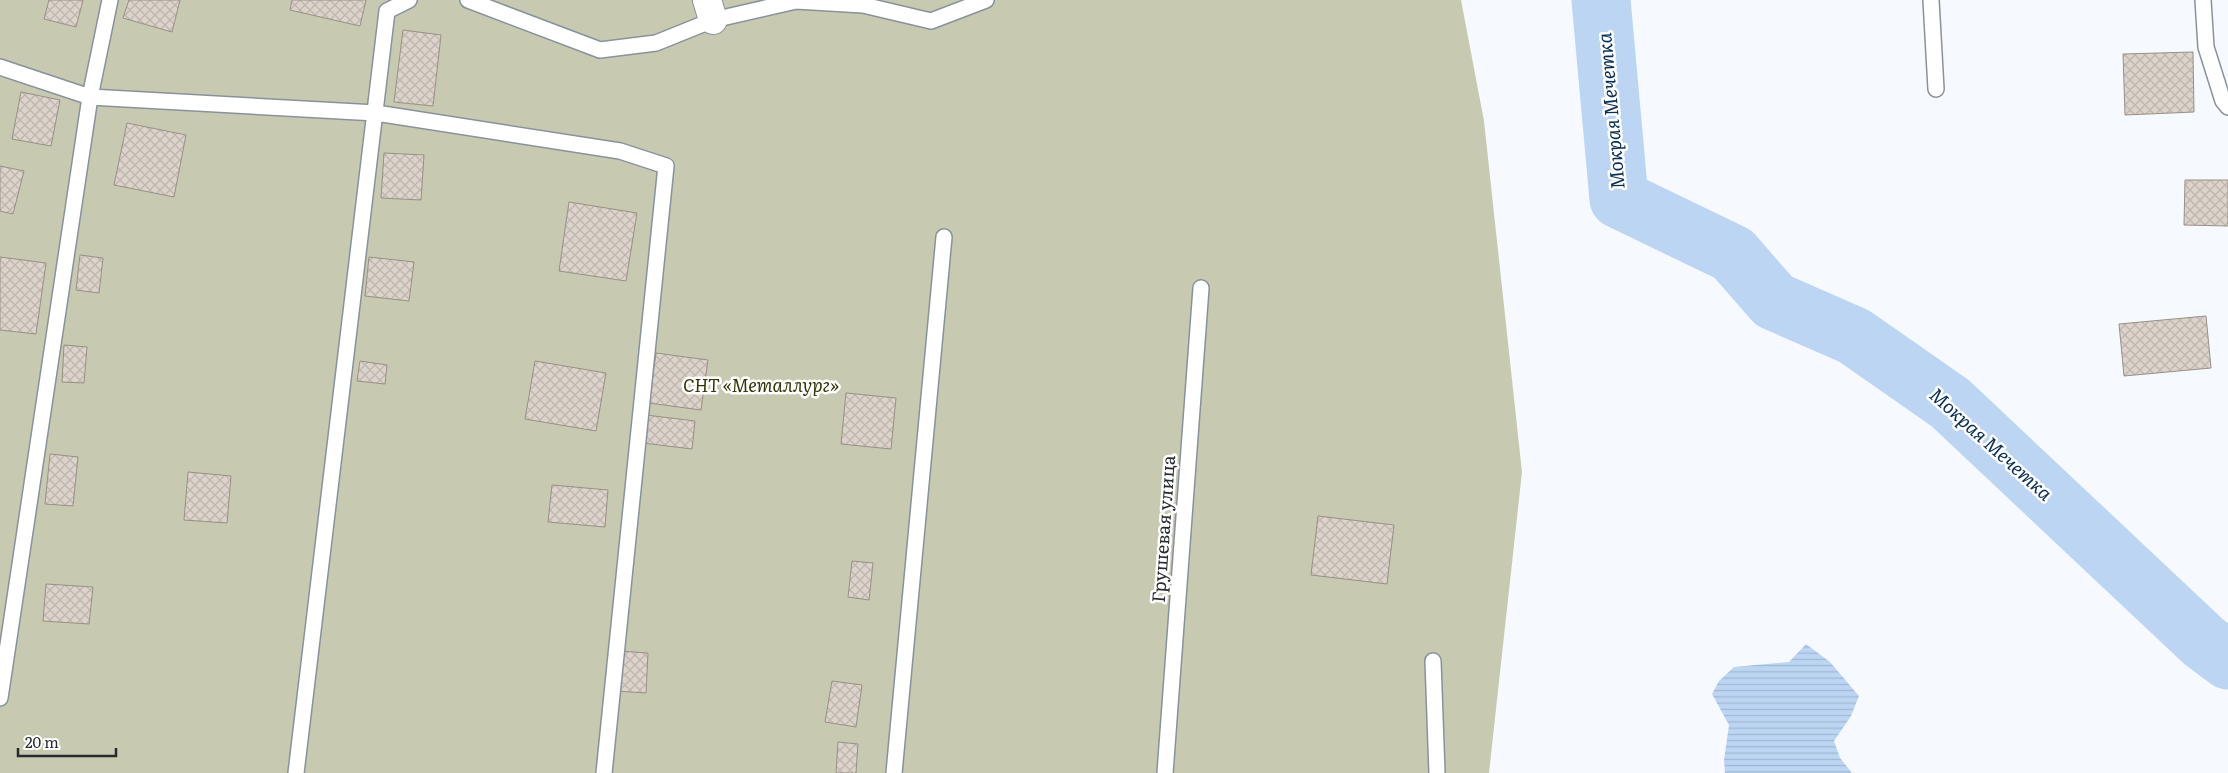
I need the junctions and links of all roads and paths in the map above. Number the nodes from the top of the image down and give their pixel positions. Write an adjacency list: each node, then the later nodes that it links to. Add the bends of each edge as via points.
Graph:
1 (110, 0): 10 (lane)
2 (409, 0): 12 (lane, via 387,12)
3 (468, 0): 7 (lane, via 600,50 656,43)
4 (986, 0): 7 (lane, via 931,21 863,5 796,1)
5 (1931, 0): 9 (lane)
6 (2203, 0): 11 (lane, via 2206,47 2223,101)
7 (710, 10)
8 (0, 67): 10 (lane)
9 (1936, 89)
10 (90, 97): 12 (lane); 16 (lane)
11 (2228, 107)
12 (376, 113): 17 (lane); 18 (lane, via 620,150 666,166)
13 (944, 238): 19 (lane)
14 (1201, 288): 20 (lane, Грушевая улица)
15 (1433, 661): 21 (lane)
16 (0, 698)
17 (296, 773)
18 (604, 773)
19 (894, 773)
20 (1165, 773)
21 (1437, 773)

